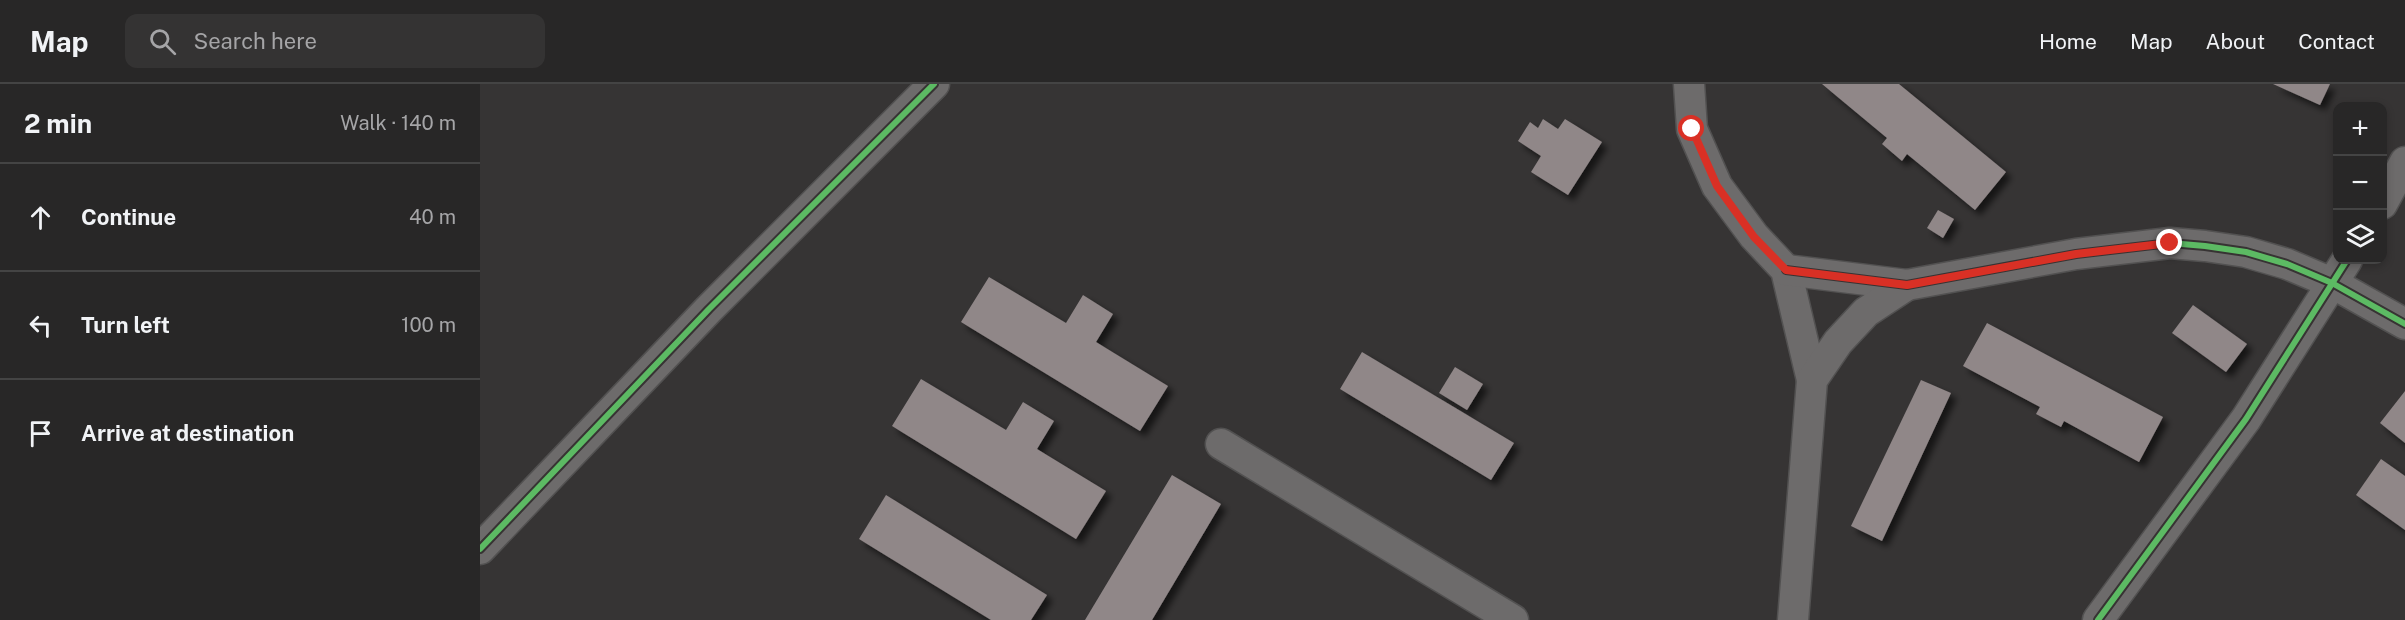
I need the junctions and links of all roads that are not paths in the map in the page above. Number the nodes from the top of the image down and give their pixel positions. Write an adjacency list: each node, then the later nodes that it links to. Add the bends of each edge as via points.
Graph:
1 (1689, 84): 5 (street, via 1692,129 1717,186 1754,237)
2 (927, 86): 11 (street)
3 (2405, 162): 4 (street)
4 (2387, 195)
5 (1786, 270): 7 (street); 9 (street)
6 (2339, 271): 7 (street, via 2287,264 2246,252 2170,243 2076,254); 8 (street); 14 (street, via 2246,419)
7 (1907, 285): 9 (street, via 1866,312 1838,342)
8 (2405, 324)
9 (1812, 380): 13 (street)
10 (1221, 444): 12 (street)
11 (480, 549)
12 (1513, 620)
13 (1793, 620)
14 (2098, 620)

